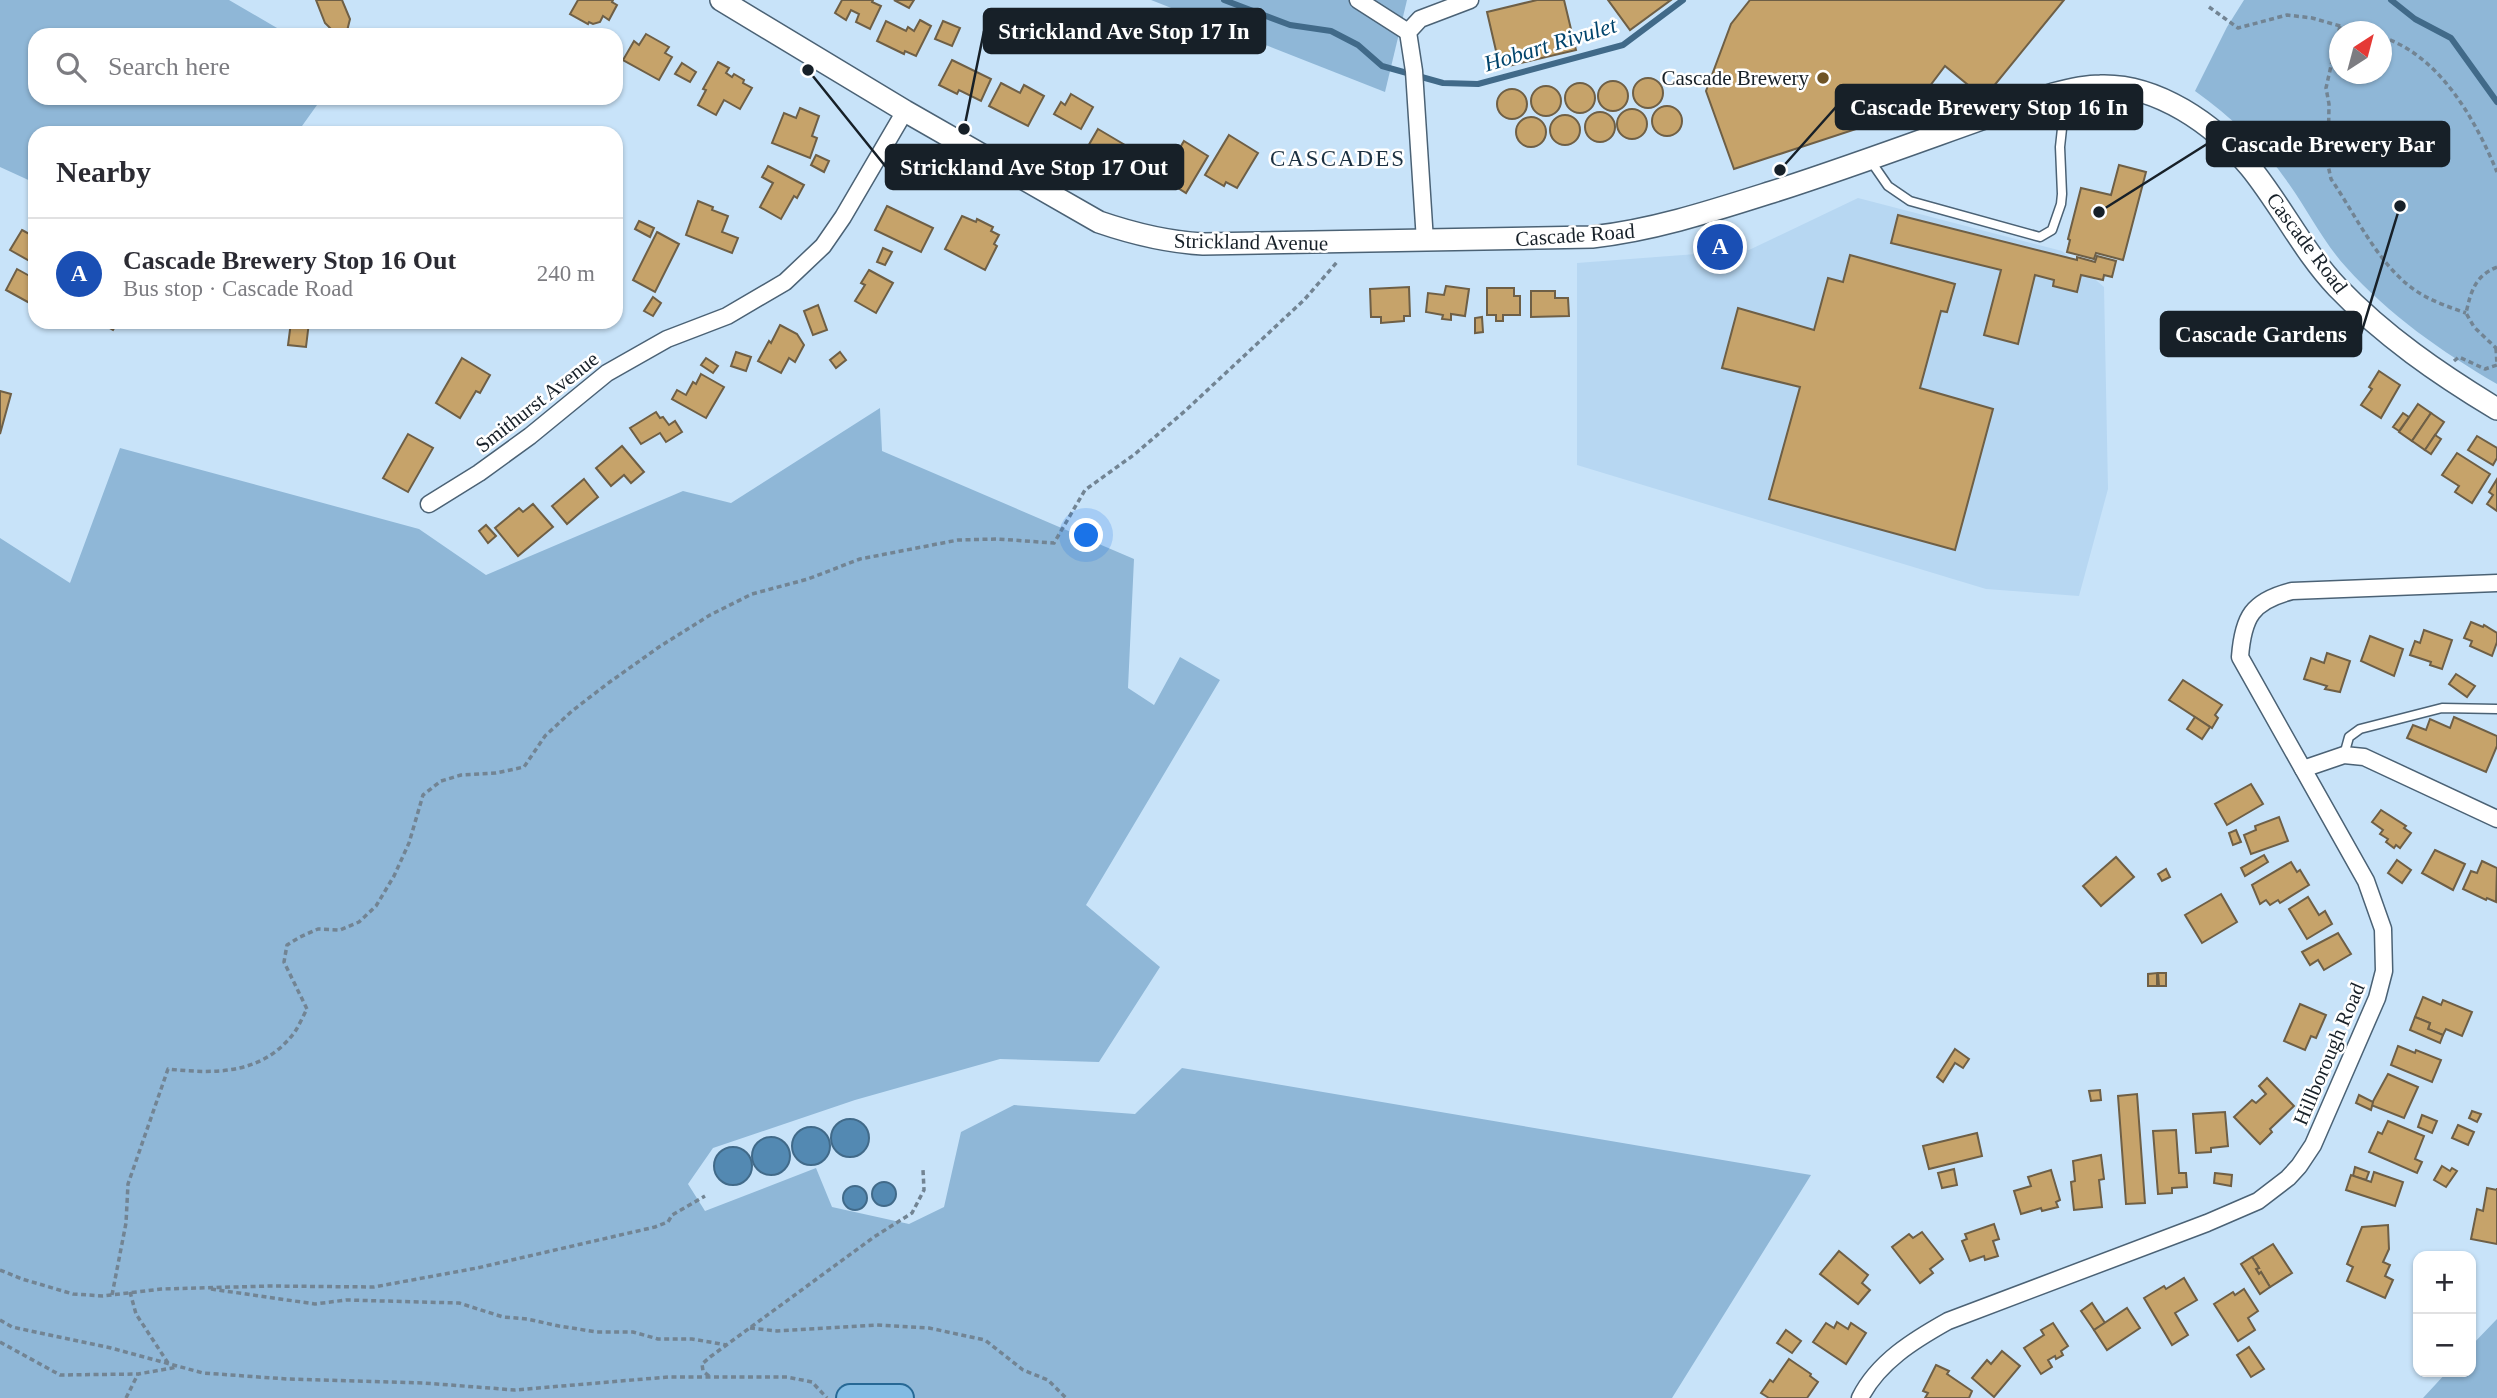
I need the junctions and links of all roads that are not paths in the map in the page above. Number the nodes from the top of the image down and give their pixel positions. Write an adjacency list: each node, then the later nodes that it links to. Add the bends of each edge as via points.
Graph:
1 (721, 0): 6 (street, Strickland Avenue)
2 (1358, 0): 4 (street)
3 (1470, 0): 4 (street, via 1420,19)
4 (1408, 32): 8 (street)
5 (2064, 110): 7 (lane, via 2061,204 2052,230 2040,237 1910,201 1888,186)
6 (905, 111): 8 (street, Strickland Avenue, via 1075,209 1132,234 1203,244); 10 (street, Smithurst Avenue, via 823,246 785,282 727,316 632,357 479,473)
7 (1870, 160): 8 (street, Cascade Road, via 1644,230 1592,237); 9 (street, Cascade Road, via 2076,88 2114,86 2151,95 2197,120 2235,152 2313,257 2360,310 2413,354)
8 (1425, 241)
9 (2497, 409)
10 (429, 504)
11 (2497, 583): 14 (street, Hillborough Road, via 2292,591 2260,603 2241,634 2240,657)
12 (2497, 709): 13 (lane, via 2442,708 2360,729 2349,737)
13 (2344, 755): 14 (street); 15 (street, via 2364,757)
14 (2303, 769): 18 (street, Hillborough Road, via 2365,881 2383,929 2385,950 2384,971 2370,1018 2314,1145 2284,1182 2258,1201 1948,1321 1919,1337 1886,1363)
15 (2497, 819)
16 (850, 1398): 17 (main road)
17 (900, 1398)
18 (1860, 1398)

